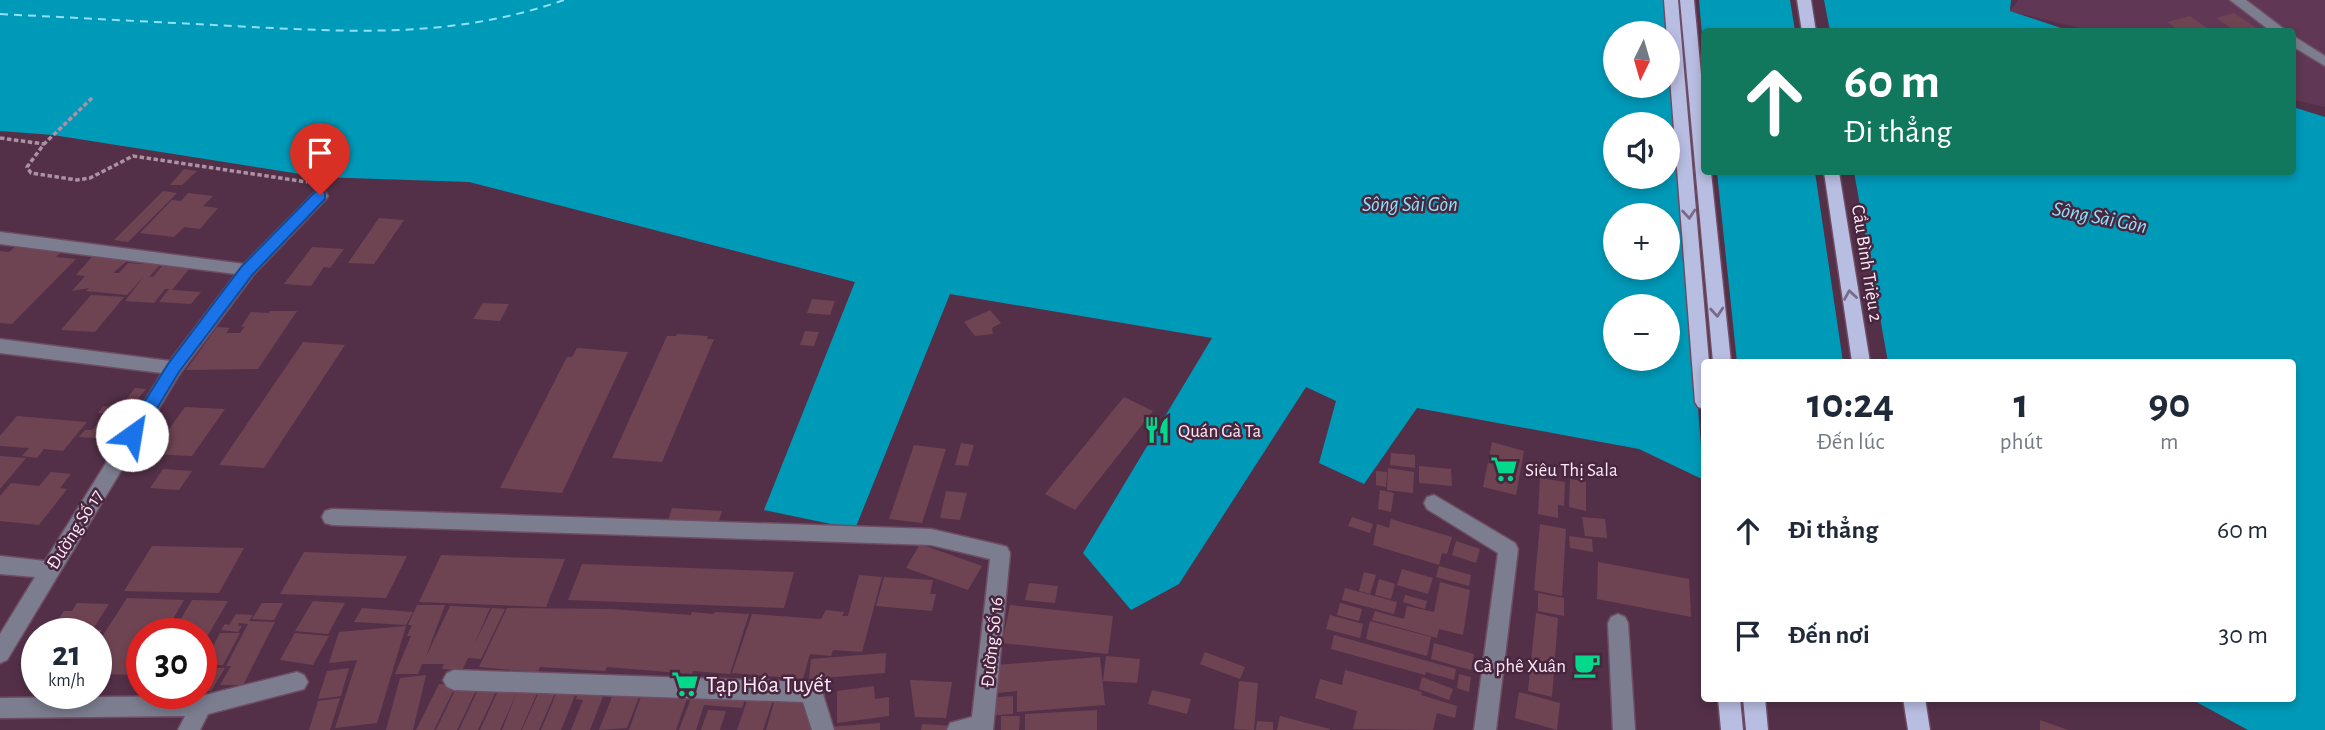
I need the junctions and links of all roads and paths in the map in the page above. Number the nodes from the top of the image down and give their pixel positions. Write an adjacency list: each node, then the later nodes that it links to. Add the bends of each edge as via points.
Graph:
1 (1671, 0): 21 (main road, one-way to 21)
2 (1687, 0): 12 (main road, one-way to 12)
3 (1804, 0): 5 (main road)
4 (2237, 0): 6 (street)
5 (1808, 28)
6 (2276, 28)
7 (2296, 41): 8 (street)
8 (2322, 57)
9 (92, 98): 11 (path)
10 (0, 138): 11 (path)
11 (44, 144): 15 (path, via 29,162 31,173 90,178 133,156)
12 (1701, 149)
13 (1703, 175): 19 (main road, one-way to 19)
14 (1831, 175): 20 (main road, Cầu Bình Triệu 2, one-way to 14)
15 (317, 189): 17 (street, Đường Số 17)
16 (0, 239): 17 (street)
17 (247, 270): 22 (street, Đường Số 17)
18 (0, 346): 22 (street)
19 (1721, 359)
20 (1861, 359)
21 (1701, 365)
22 (174, 368): 26 (street, Đường Số 17)
23 (1434, 503): 42 (street, via 1508,549)
24 (332, 517): 38 (street, Đường Số 16, via 931,537 1000,553)
25 (0, 565): 26 (street)
26 (49, 570): 28 (street, Đường Số 17)
27 (1618, 623): 43 (street)
28 (0, 653)
29 (454, 680): 40 (street, via 808,692)
30 (297, 682): 31 (street)
31 (217, 702)
32 (1729, 702): 44 (main road)
33 (1754, 702): 45 (main road)
34 (1915, 702): 46 (main road)
35 (126, 707): 36 (street)
36 (0, 708)
37 (200, 709): 39 (street)
38 (983, 728): 41 (street)
39 (190, 730)
40 (823, 730)
41 (958, 730)
42 (1485, 730)
43 (1624, 730)
44 (1732, 730)
45 (1756, 730)
46 (1919, 730)

